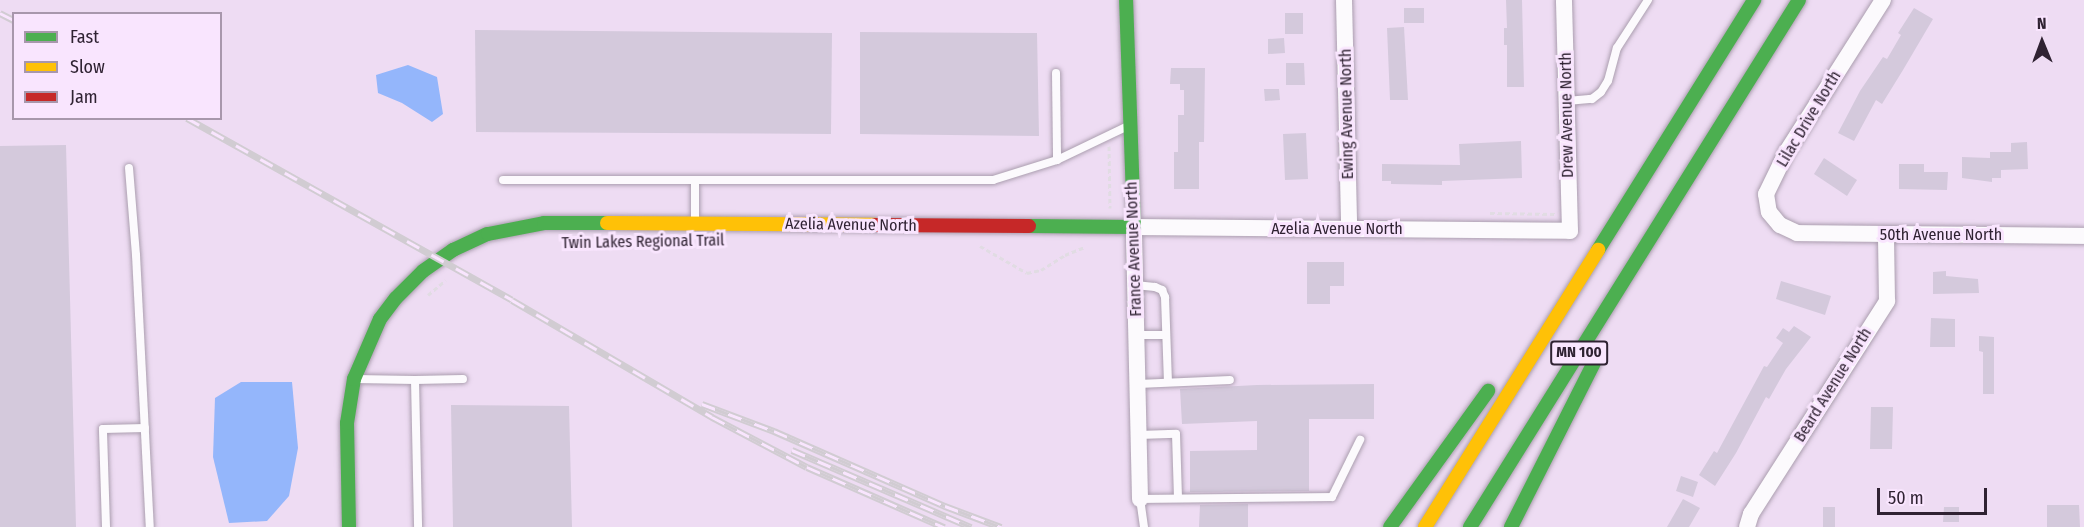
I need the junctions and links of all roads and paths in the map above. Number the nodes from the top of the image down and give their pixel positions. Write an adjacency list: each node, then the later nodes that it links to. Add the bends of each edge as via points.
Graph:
1 (1126, 0): 10 (main road, France Avenue North)
2 (1344, 0): 18 (street, Ewing Avenue North)
3 (1564, 0): 9 (street, Drew Avenue North)
4 (1648, 0): 9 (lane, via 1617,48 1601,92 1592,99)
5 (1754, 0): 31 (main road, MN 100)
6 (1799, 0): 13 (main road, MN 100)
7 (1883, 0): 20 (street, Lilac Drive North, via 1787,151 1766,194 1769,212 1780,225)
8 (1056, 73): 11 (lane)
9 (1567, 101): 19 (street, Drew Avenue North)
10 (1130, 125): 11 (lane); 17 (main road, France Avenue North)
11 (1057, 160): 15 (lane, via 993,180)
12 (129, 168): 43 (lane)
13 (1688, 179): 30 (main road); 55 (main road, MN 100)
14 (503, 180): 15 (lane)
15 (695, 180): 16 (lane)
16 (695, 224): 17 (main road, Azelia Avenue North); 37 (main road, Azelia Avenue North, via 544,223 479,238 438,260 396,298 380,319)
17 (1134, 228): 18 (street, Azelia Avenue North); 28 (street, France Avenue North)
18 (1349, 229): 19 (street, Azelia Avenue North)
19 (1570, 231)
20 (1797, 233): 21 (street, 50th Avenue North)
21 (1886, 235): 22 (street, 50th Avenue North); 57 (street, Beard Avenue North, via 1887,301 1751,514)
22 (2084, 236)
23 (564, 244): 24 (path, Twin Lakes Regional Trail)
24 (597, 244)
25 (969, 245): 26 (path, via 990,250 1027,273 1041,270 1074,250)
26 (1095, 246)
27 (451, 276): 29 (path)
28 (1135, 285): 32 (street, France Avenue North); 33 (lane, via 1162,290)
29 (421, 300)
30 (1621, 313)
31 (1554, 318): 34 (main road); 54 (main road, MN 100)
32 (1137, 335): 33 (lane); 42 (street, France Avenue North)
33 (1166, 335): 41 (lane)
34 (1521, 350)
35 (1599, 354): 56 (main road)
36 (1498, 376): 53 (main road)
37 (354, 379): 39 (lane); 50 (main road, Azelia Avenue North, via 347,423)
38 (463, 379): 39 (lane)
39 (415, 380): 51 (lane)
40 (1230, 380): 41 (lane)
41 (1168, 381): 42 (lane)
42 (1137, 384): 44 (street, France Avenue North)
43 (145, 428): 48 (lane, via 103,429); 49 (lane)
44 (1139, 435): 46 (lane, via 1176,435); 47 (street, France Avenue North)
45 (1360, 440): 46 (lane, via 1332,497)
46 (1178, 498): 47 (lane)
47 (1140, 499): 52 (lane)
48 (106, 527)
49 (150, 527)
50 (349, 527)
51 (417, 527)
52 (1144, 527)
53 (1390, 527)
54 (1425, 527)
55 (1470, 527)
56 (1511, 527)
57 (1747, 527)

